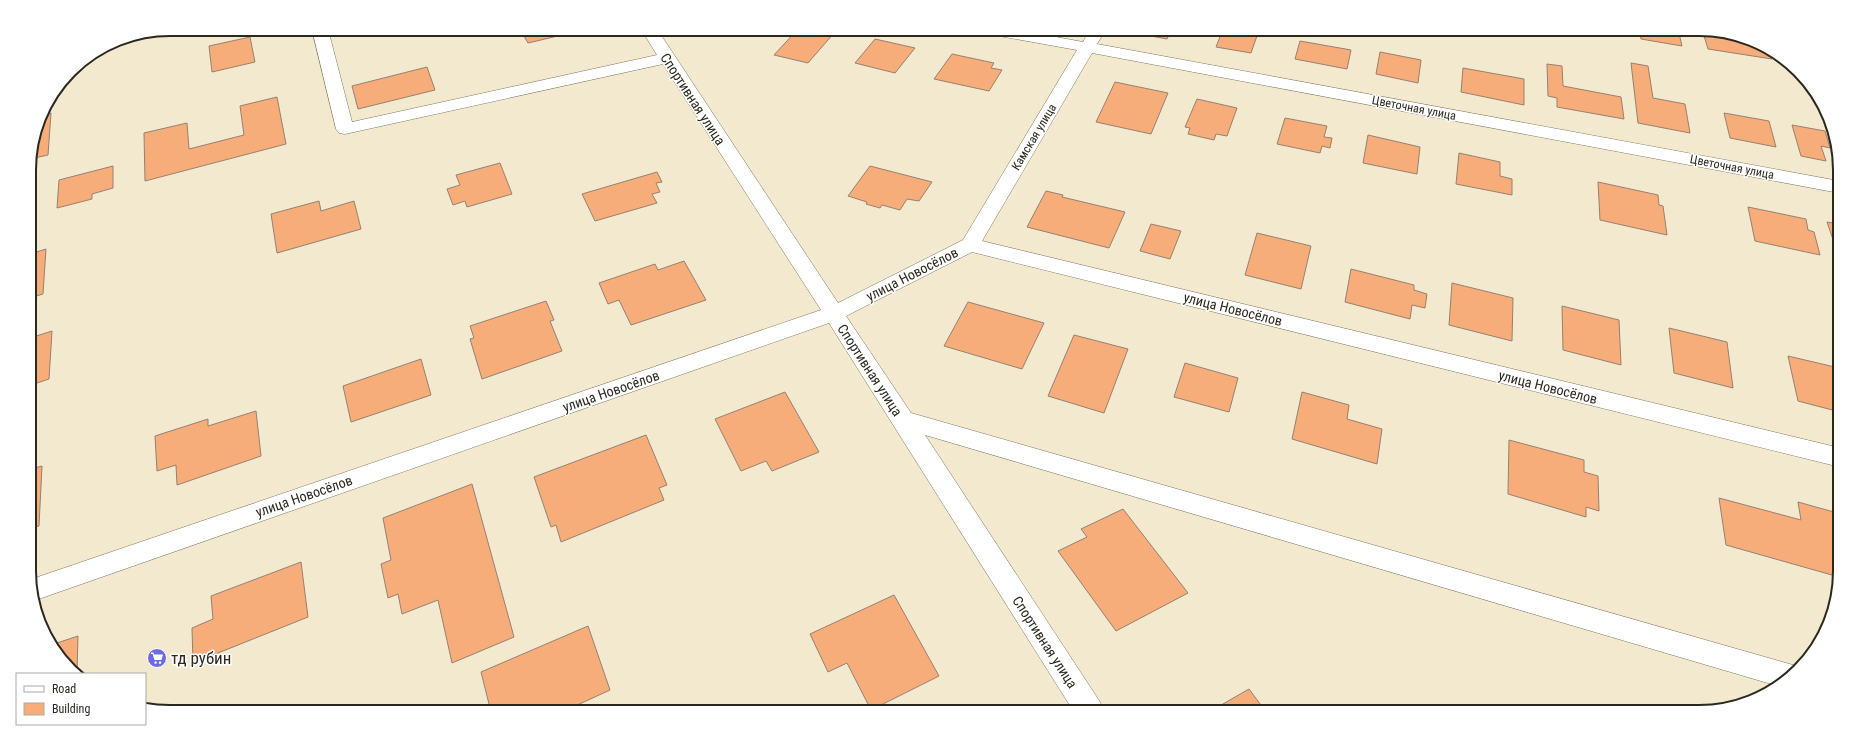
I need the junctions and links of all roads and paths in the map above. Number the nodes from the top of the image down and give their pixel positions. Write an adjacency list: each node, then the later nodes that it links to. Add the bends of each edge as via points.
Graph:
1 (322, 36): 6 (street, via 345,129)
2 (653, 36): 6 (street, Спортивная улица)
3 (1024, 36): 5 (street, Цветочная улица)
4 (1094, 36): 5 (street, Камская улица)
5 (1087, 48): 7 (street, Цветочная улица); 8 (street, Камская улица)
6 (667, 58): 9 (street, Спортивная улица)
7 (1833, 186)
8 (970, 245): 9 (street, улица Новосёлов); 11 (street, улица Новосёлов)
9 (833, 314): 10 (street, Спортивная улица); 12 (street, улица Новосёлов)
10 (902, 420): 13 (street); 14 (street, Спортивная улица)
11 (1833, 456)
12 (37, 588)
13 (1784, 674)
14 (1085, 705)

